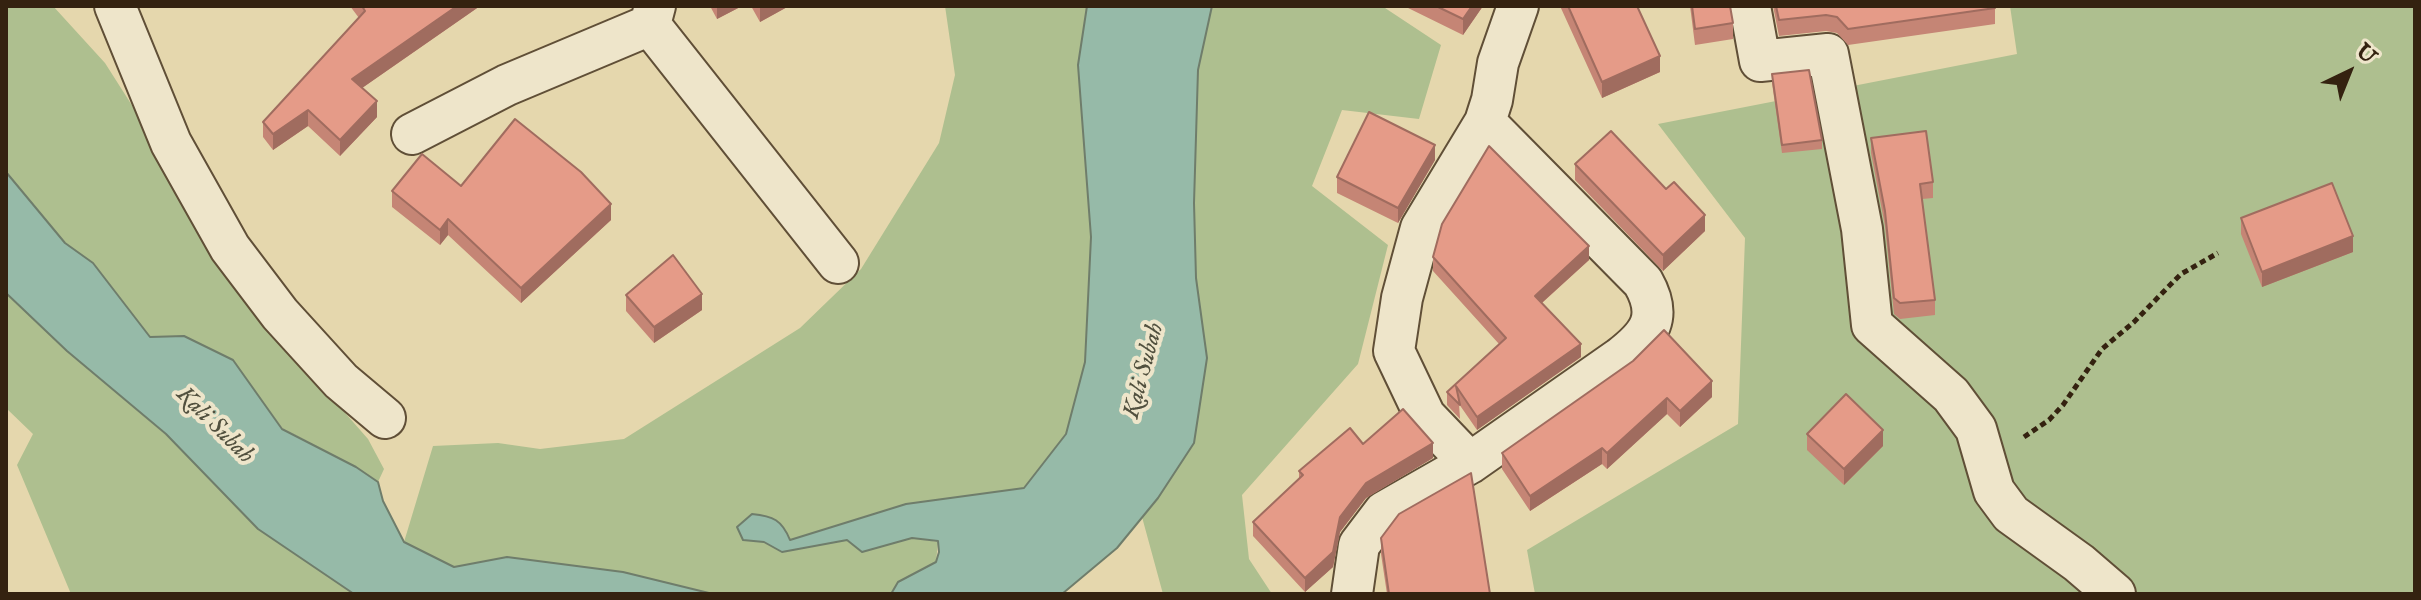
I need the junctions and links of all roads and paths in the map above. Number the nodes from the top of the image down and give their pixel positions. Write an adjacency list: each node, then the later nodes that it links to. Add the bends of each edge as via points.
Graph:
1 (115, 6): 9 (street, via 171,143 230,248 341,381)
2 (1518, 6): 5 (street)
3 (1750, 6): 10 (street, via 1760,61 1828,54 1862,229 1872,325 1951,395 1976,429)
4 (652, 16): 6 (street); 8 (street)
5 (1485, 122): 11 (street, via 1421,228 1394,351 1425,416); 11 (street, via 1643,282 1654,314 1634,347)
6 (412, 134)
7 (2218, 253): 10 (path, via 2181,274 2102,349 2049,420)
8 (838, 263)
9 (385, 418)
10 (1984, 460): 13 (street, via 1994,491 2011,514)
11 (1470, 463): 12 (street, via 1384,512 1359,545)
12 (1352, 594)
13 (2115, 594)

